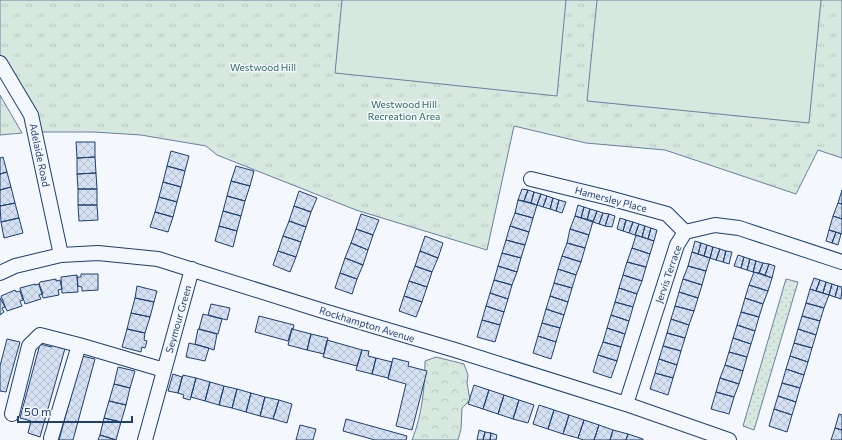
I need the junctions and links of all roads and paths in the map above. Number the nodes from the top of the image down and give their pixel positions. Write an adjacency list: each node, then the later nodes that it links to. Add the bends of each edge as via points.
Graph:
1 (0, 63): 4 (street, Adelaide Road, via 31,115)
2 (531, 179): 3 (street, Hamersley Place, via 667,214)
3 (685, 232): 5 (street, via 715,225 739,228); 10 (street, Jervis Terrace, via 677,245)
4 (61, 255): 6 (street, Rockhampton Avenue, via 98,253 158,259); 7 (street, Rockhampton Avenue, via 15,266)
5 (842, 262)
6 (192, 269): 9 (street, Seymour Green); 10 (street, Rockhampton Avenue)
7 (0, 273)
8 (78, 345): 9 (street); 11 (street, via 40,335 29,346); 12 (street)
9 (164, 370): 13 (street, Seymour Green)
10 (626, 404): 14 (street, Rockhampton Avenue)
11 (12, 414)
12 (51, 438)
13 (145, 440)
14 (729, 440)

